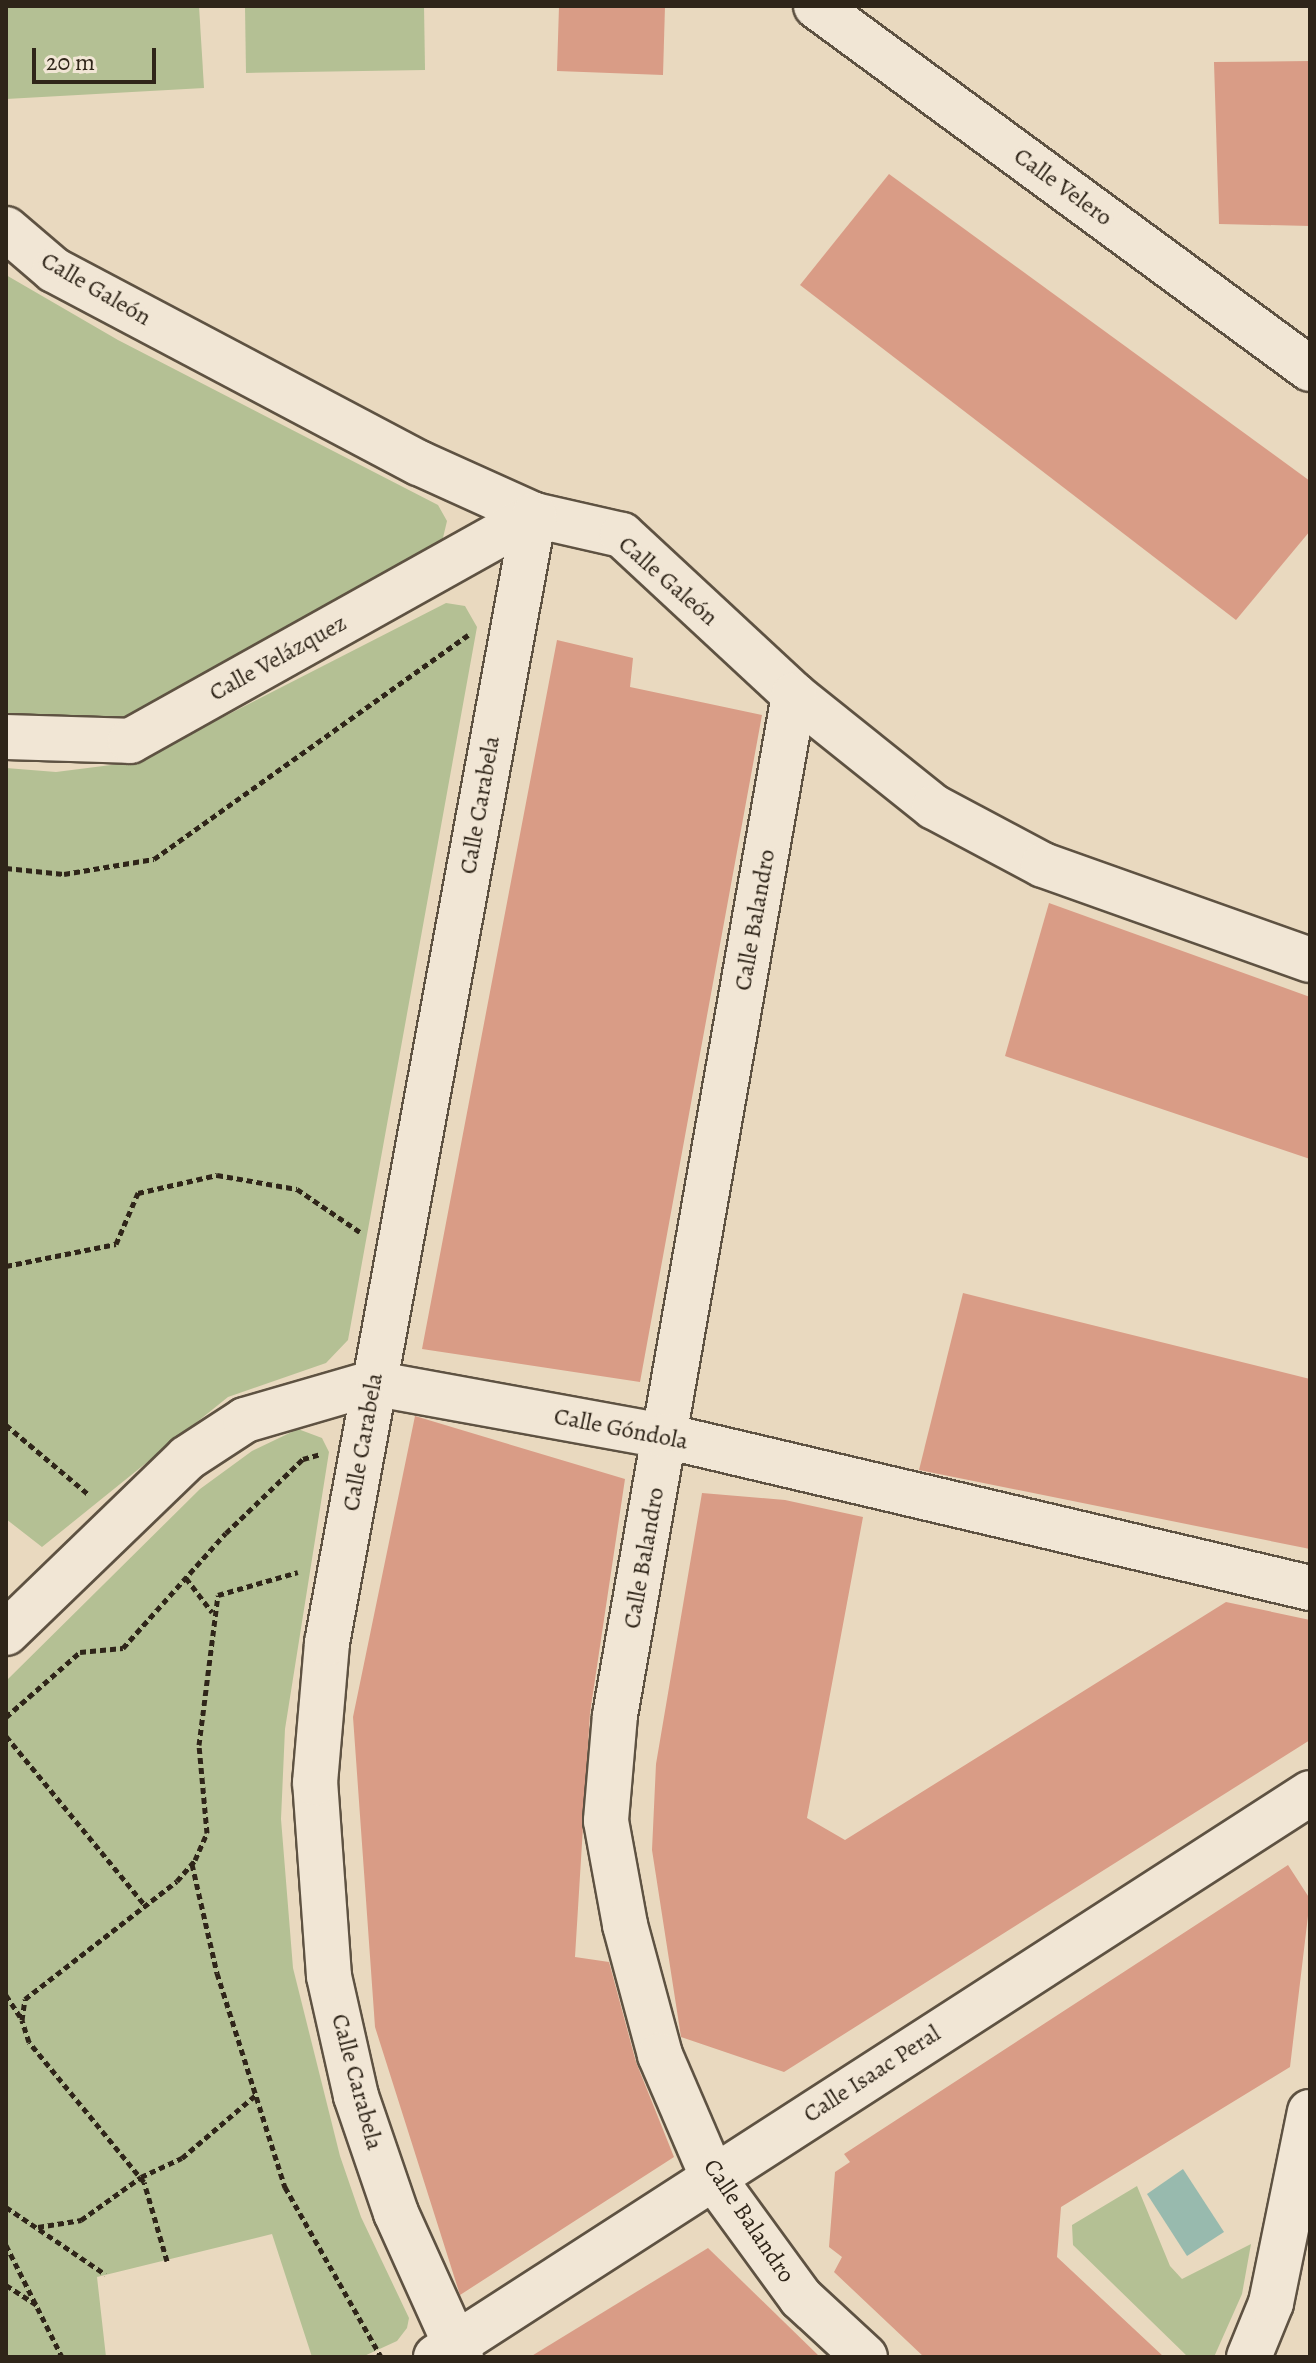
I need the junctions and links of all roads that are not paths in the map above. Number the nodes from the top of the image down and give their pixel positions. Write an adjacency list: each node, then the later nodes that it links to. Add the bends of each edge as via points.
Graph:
1 (816, 6): 3 (street, Calle Velero)
2 (6, 229): 4 (street, Calle Galeón, via 54,270 419,463)
3 (1310, 369)
4 (534, 515): 5 (street, Calle Galeón, via 622,535); 6 (street, Calle Velázquez, via 130,741); 8 (street, Calle Carabela)
5 (794, 695): 7 (street, Calle Galeón, via 934,807 1043,865); 9 (street, Calle Balandro)
6 (6, 737)
7 (1310, 960)
8 (372, 1383): 9 (street, Calle Góndola); 11 (street, Calle Góndola, via 245,1420 187,1458); 15 (street, Calle Carabela, via 327,1643 315,1783 329,1976 356,2096)
9 (665, 1436): 10 (street, Calle Góndola); 14 (street, Calle Balandro, via 615,1715 606,1821 625,1925 660,2055)
10 (1310, 1588)
11 (6, 1633)
12 (1310, 1793): 14 (street, Calle Isaac Peral)
13 (1310, 2112): 17 (street, via 1271,2303)
14 (712, 2176): 15 (street, Calle Isaac Peral); 16 (street, Calle Balandro, via 801,2298)
15 (450, 2354)
16 (865, 2357)
17 (1249, 2357)

